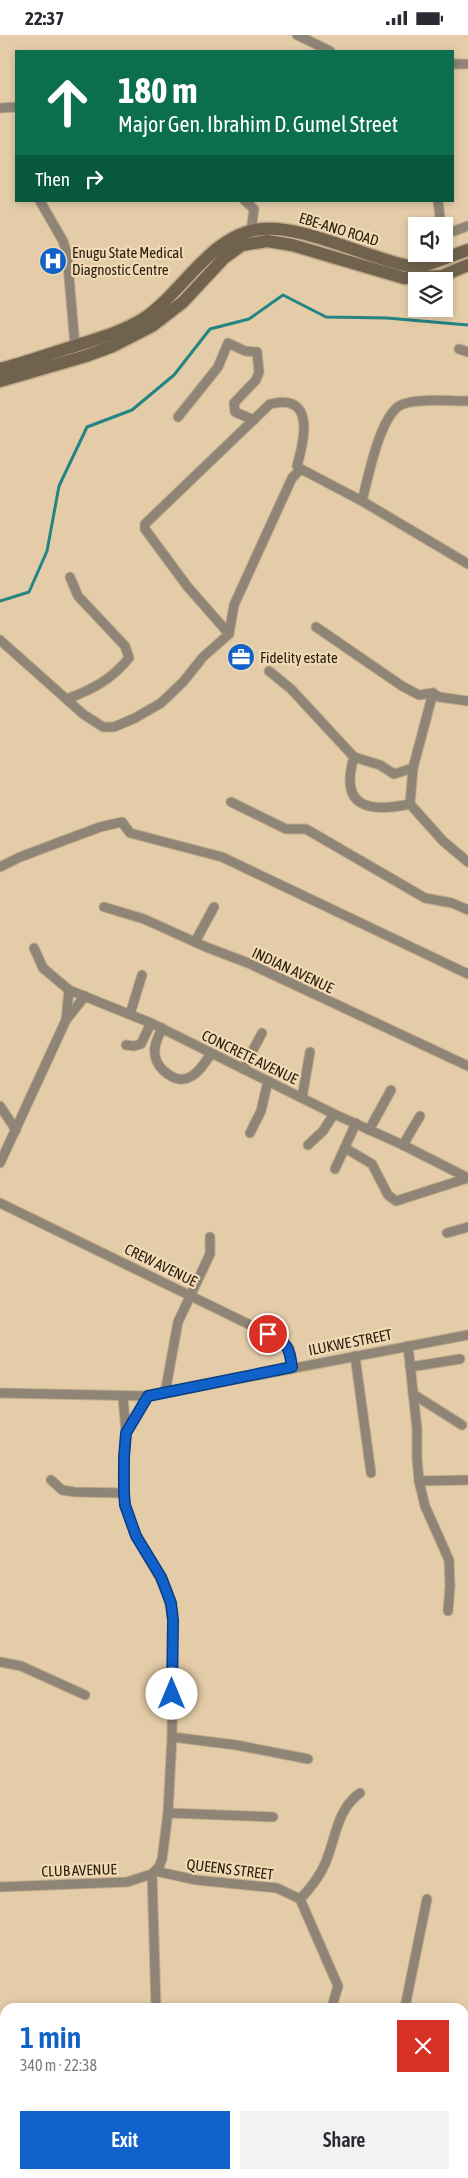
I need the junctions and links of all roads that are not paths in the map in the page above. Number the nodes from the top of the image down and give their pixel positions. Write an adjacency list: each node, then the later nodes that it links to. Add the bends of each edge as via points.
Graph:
1 (297, 35): 2 (street)
2 (328, 50)
3 (454, 64): 4 (street)
4 (468, 64)
5 (15, 107): 6 (street)
6 (0, 108)
7 (41, 202): 16 (street, via 67,253)
8 (246, 202): 12 (street, via 254,209)
9 (438, 202): 10 (street)
10 (440, 217)
11 (468, 226): 13 (street)
12 (251, 231): 14 (main road, EBE-ANO ROAD, via 295,231 408,266 449,259); 16 (main road, EBE-ANO ROAD, via 218,247 146,317)
13 (453, 231)
14 (468, 250)
15 (468, 265): 18 (main road, EBE-ANO ROAD, via 442,276 404,278 292,245 268,241 242,245 224,258 183,302 152,327 86,356)
16 (75, 346): 17 (main road, EBE-ANO ROAD)
17 (0, 369)
18 (0, 381)
19 (468, 401): 23 (street, via 410,402 397,407 387,420)
20 (178, 417): 21 (street, via 218,367 228,343 245,351 257,352 259,372 256,380 234,403 235,412)
21 (254, 420): 22 (street, via 270,404 294,403 303,414 297,466); 27 (street, via 145,524 145,529 187,586)
22 (301, 469): 23 (street); 27 (street, via 292,478 234,605)
23 (362, 501): 24 (street)
24 (468, 564)
25 (70, 577): 31 (street, via 78,596 125,646 129,658 116,673 90,690)
26 (316, 627): 30 (street, via 402,686 419,695)
27 (229, 634): 31 (street, via 202,657 161,703 114,727 103,727)
28 (0, 640): 31 (street)
29 (269, 671): 33 (street, via 291,689)
30 (433, 693): 32 (street, via 439,697); 34 (street)
31 (67, 699)
32 (468, 701)
33 (354, 757): 34 (street, via 380,765 394,774); 36 (street, via 350,770 355,800 362,805 391,808)
34 (413, 768): 36 (street)
35 (231, 802): 41 (street, via 286,829 306,829 425,898)
36 (410, 804): 37 (street, via 443,841)
37 (468, 861)
38 (0, 867): 44 (street, via 100,827 122,822 130,833 222,857)
39 (104, 907): 42 (street, INDIAN AVENUE, via 144,919)
40 (214, 907): 42 (street)
41 (468, 909)
42 (195, 942): 56 (street, INDIAN AVENUE, via 248,963)
43 (34, 948): 46 (street, CONCRETE AVENUE, via 43,967)
44 (468, 974)
45 (142, 975): 48 (street)
46 (69, 990): 47 (street, CONCRETE AVENUE); 49 (street)
47 (85, 997): 48 (street, CONCRETE AVENUE); 49 (street)
48 (130, 1014): 50 (street, CONCRETE AVENUE)
49 (66, 1020): 65 (street)
50 (150, 1023): 51 (street, CONCRETE AVENUE); 53 (street, via 141,1044)
51 (162, 1028): 55 (street, CONCRETE AVENUE); 55 (street, via 155,1043 155,1055 161,1067 176,1079 192,1077)
52 (262, 1033): 57 (street)
53 (126, 1045)
54 (310, 1052): 60 (street)
55 (211, 1054): 57 (street, CONCRETE AVENUE)
56 (468, 1066)
57 (243, 1069): 58 (street, CONCRETE AVENUE)
58 (268, 1081): 60 (street, CONCRETE AVENUE); 67 (street, via 261,1111)
59 (391, 1091): 66 (street)
60 (302, 1098): 62 (street, CONCRETE AVENUE)
61 (0, 1106): 65 (street)
62 (334, 1114): 64 (street, CONCRETE AVENUE); 68 (street)
63 (420, 1116): 69 (street)
64 (356, 1123): 66 (street, CONCRETE AVENUE); 70 (street)
65 (16, 1130): 71 (street)
66 (370, 1130): 69 (street, CONCRETE AVENUE)
67 (250, 1133)
68 (308, 1145)
69 (403, 1145): 73 (street, CONCRETE AVENUE)
70 (345, 1148): 72 (street); 73 (street, via 372,1164 388,1195 396,1201)
71 (0, 1163)
72 (335, 1169)
73 (468, 1178)
74 (0, 1203): 78 (street, CREW AVENUE)
75 (468, 1227): 76 (street)
76 (447, 1233)
77 (210, 1237): 78 (street, via 210,1254)
78 (190, 1295): 83 (street, CREW AVENUE, via 283,1341 289,1348); 86 (street, via 178,1322)
79 (468, 1335): 80 (street, ILUKWE STREET)
80 (408, 1346): 81 (street, ILUKWE STREET); 84 (street)
81 (355, 1356): 83 (street, ILUKWE STREET); 92 (street)
82 (460, 1359): 84 (street)
83 (292, 1367): 86 (street, ILUKWE STREET)
84 (410, 1367): 87 (street)
85 (0, 1393): 89 (street, ILUKWE STREET)
86 (165, 1393): 88 (street, ILUKWE STREET)
87 (414, 1394): 90 (street); 95 (street)
88 (148, 1396): 89 (street, ILUKWE STREET); 91 (street)
89 (123, 1397): 91 (street)
90 (462, 1425)
91 (126, 1433): 96 (street)
92 (371, 1473)
93 (51, 1479): 96 (street, via 62,1490)
94 (468, 1480): 95 (street)
95 (419, 1481): 97 (street, via 425,1506 449,1560)
96 (124, 1493): 100 (street, via 136,1536 161,1577 171,1603)
97 (448, 1611)
98 (0, 1662): 99 (street, via 21,1666)
99 (85, 1695)
100 (172, 1737): 101 (street); 103 (street)
101 (308, 1759)
102 (360, 1793): 107 (street, via 343,1811 325,1864)
103 (168, 1813): 104 (street); 105 (street, via 162,1859)
104 (272, 1817)
105 (153, 1873): 106 (street, CLUB AVENUE, via 122,1883); 107 (street, QUEENS STREET, via 277,1888); 109 (street)
106 (0, 1887)
107 (300, 1899): 110 (street, via 338,1985)
108 (427, 1899): 111 (street)
109 (156, 2003)
110 (333, 2003)
111 (406, 2003)

